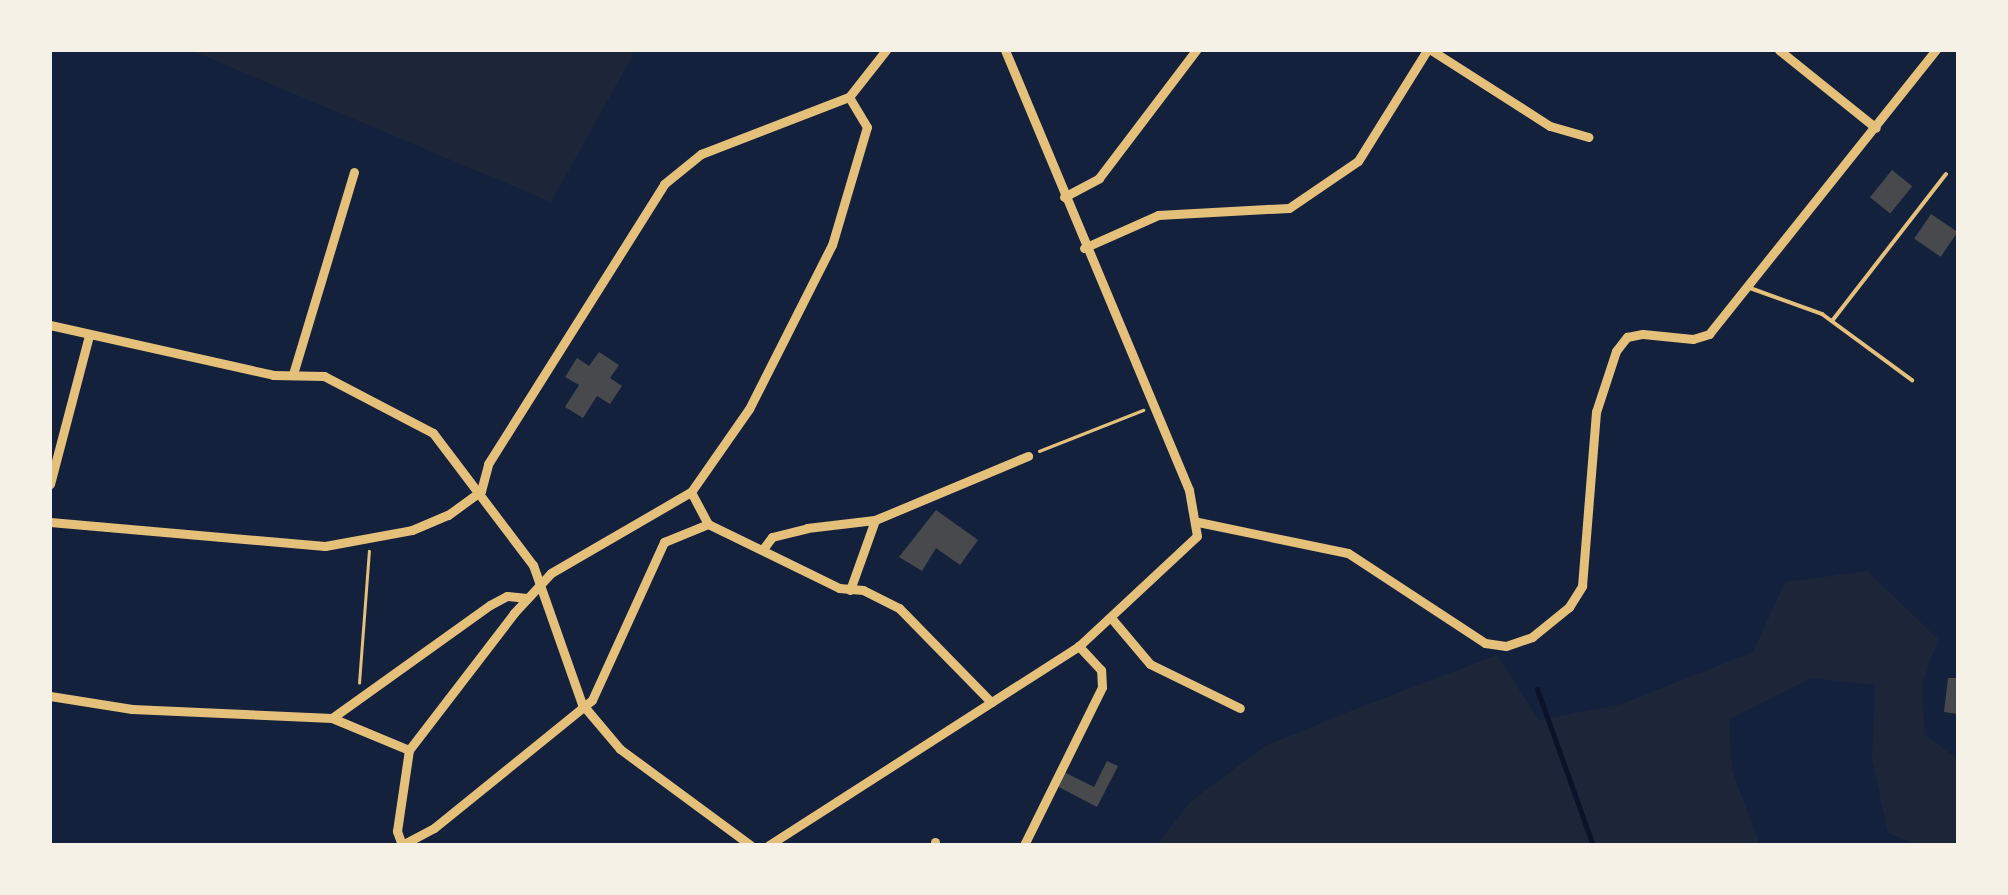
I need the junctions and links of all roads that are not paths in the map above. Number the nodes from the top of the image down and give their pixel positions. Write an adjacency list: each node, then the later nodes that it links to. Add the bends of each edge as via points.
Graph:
1 (886, 50): 7 (street)
2 (1005, 50): 12 (street)
3 (1196, 50): 12 (street, via 1099,178)
4 (1429, 50): 9 (street, via 1550,126); 13 (street, via 1358,162 1289,208 1158,215)
5 (1779, 50): 8 (street)
6 (1936, 50): 8 (street)
7 (849, 97): 22 (street, via 701,154 664,184 488,464); 23 (street, via 867,126 832,245 758,395)
8 (1876, 128): 14 (street)
9 (1588, 137)
10 (354, 172): 18 (street)
11 (1946, 174): 15 (lane)
12 (1064, 197): 13 (street)
13 (1084, 248): 26 (street)
14 (1750, 288): 15 (lane); 26 (street, via 1708,334 1628,338 1605,374 1596,412 1582,586 1569,608 1518,644 1485,644 1325,543)
15 (1832, 322): 19 (lane)
16 (50, 326): 17 (street)
17 (90, 335): 18 (street); 21 (street)
18 (293, 374): 22 (street, via 324,376 417,422)
19 (1912, 380)
20 (1028, 456): 24 (street)
21 (50, 484)
22 (481, 491): 25 (street, via 448,515 370,540 275,544); 29 (street)
23 (691, 492): 27 (street); 29 (street)
24 (875, 520): 28 (street, via 807,528 772,538); 30 (street)
25 (50, 522)
26 (1198, 522): 32 (street, via 1190,548)
27 (708, 524): 28 (street); 36 (street, via 664,542 600,690)
28 (763, 549): 30 (street)
29 (541, 584): 31 (street); 36 (street)
30 (850, 590): 35 (street, via 899,608)
31 (527, 598): 38 (street, via 507,596 490,605); 39 (street)
32 (1112, 619): 33 (street); 37 (street, via 1150,664)
33 (1079, 646): 35 (street); 43 (street, via 1101,670 1102,687)
34 (50, 696): 38 (street, via 132,708)
35 (992, 702): 42 (street)
36 (582, 704): 40 (street, via 434,828); 41 (street, via 620,749)
37 (1240, 708)
38 (332, 718): 39 (street)
39 (410, 750): 40 (street, via 397,831)
40 (402, 845)
41 (750, 845)
42 (769, 845)
43 (1024, 845)

